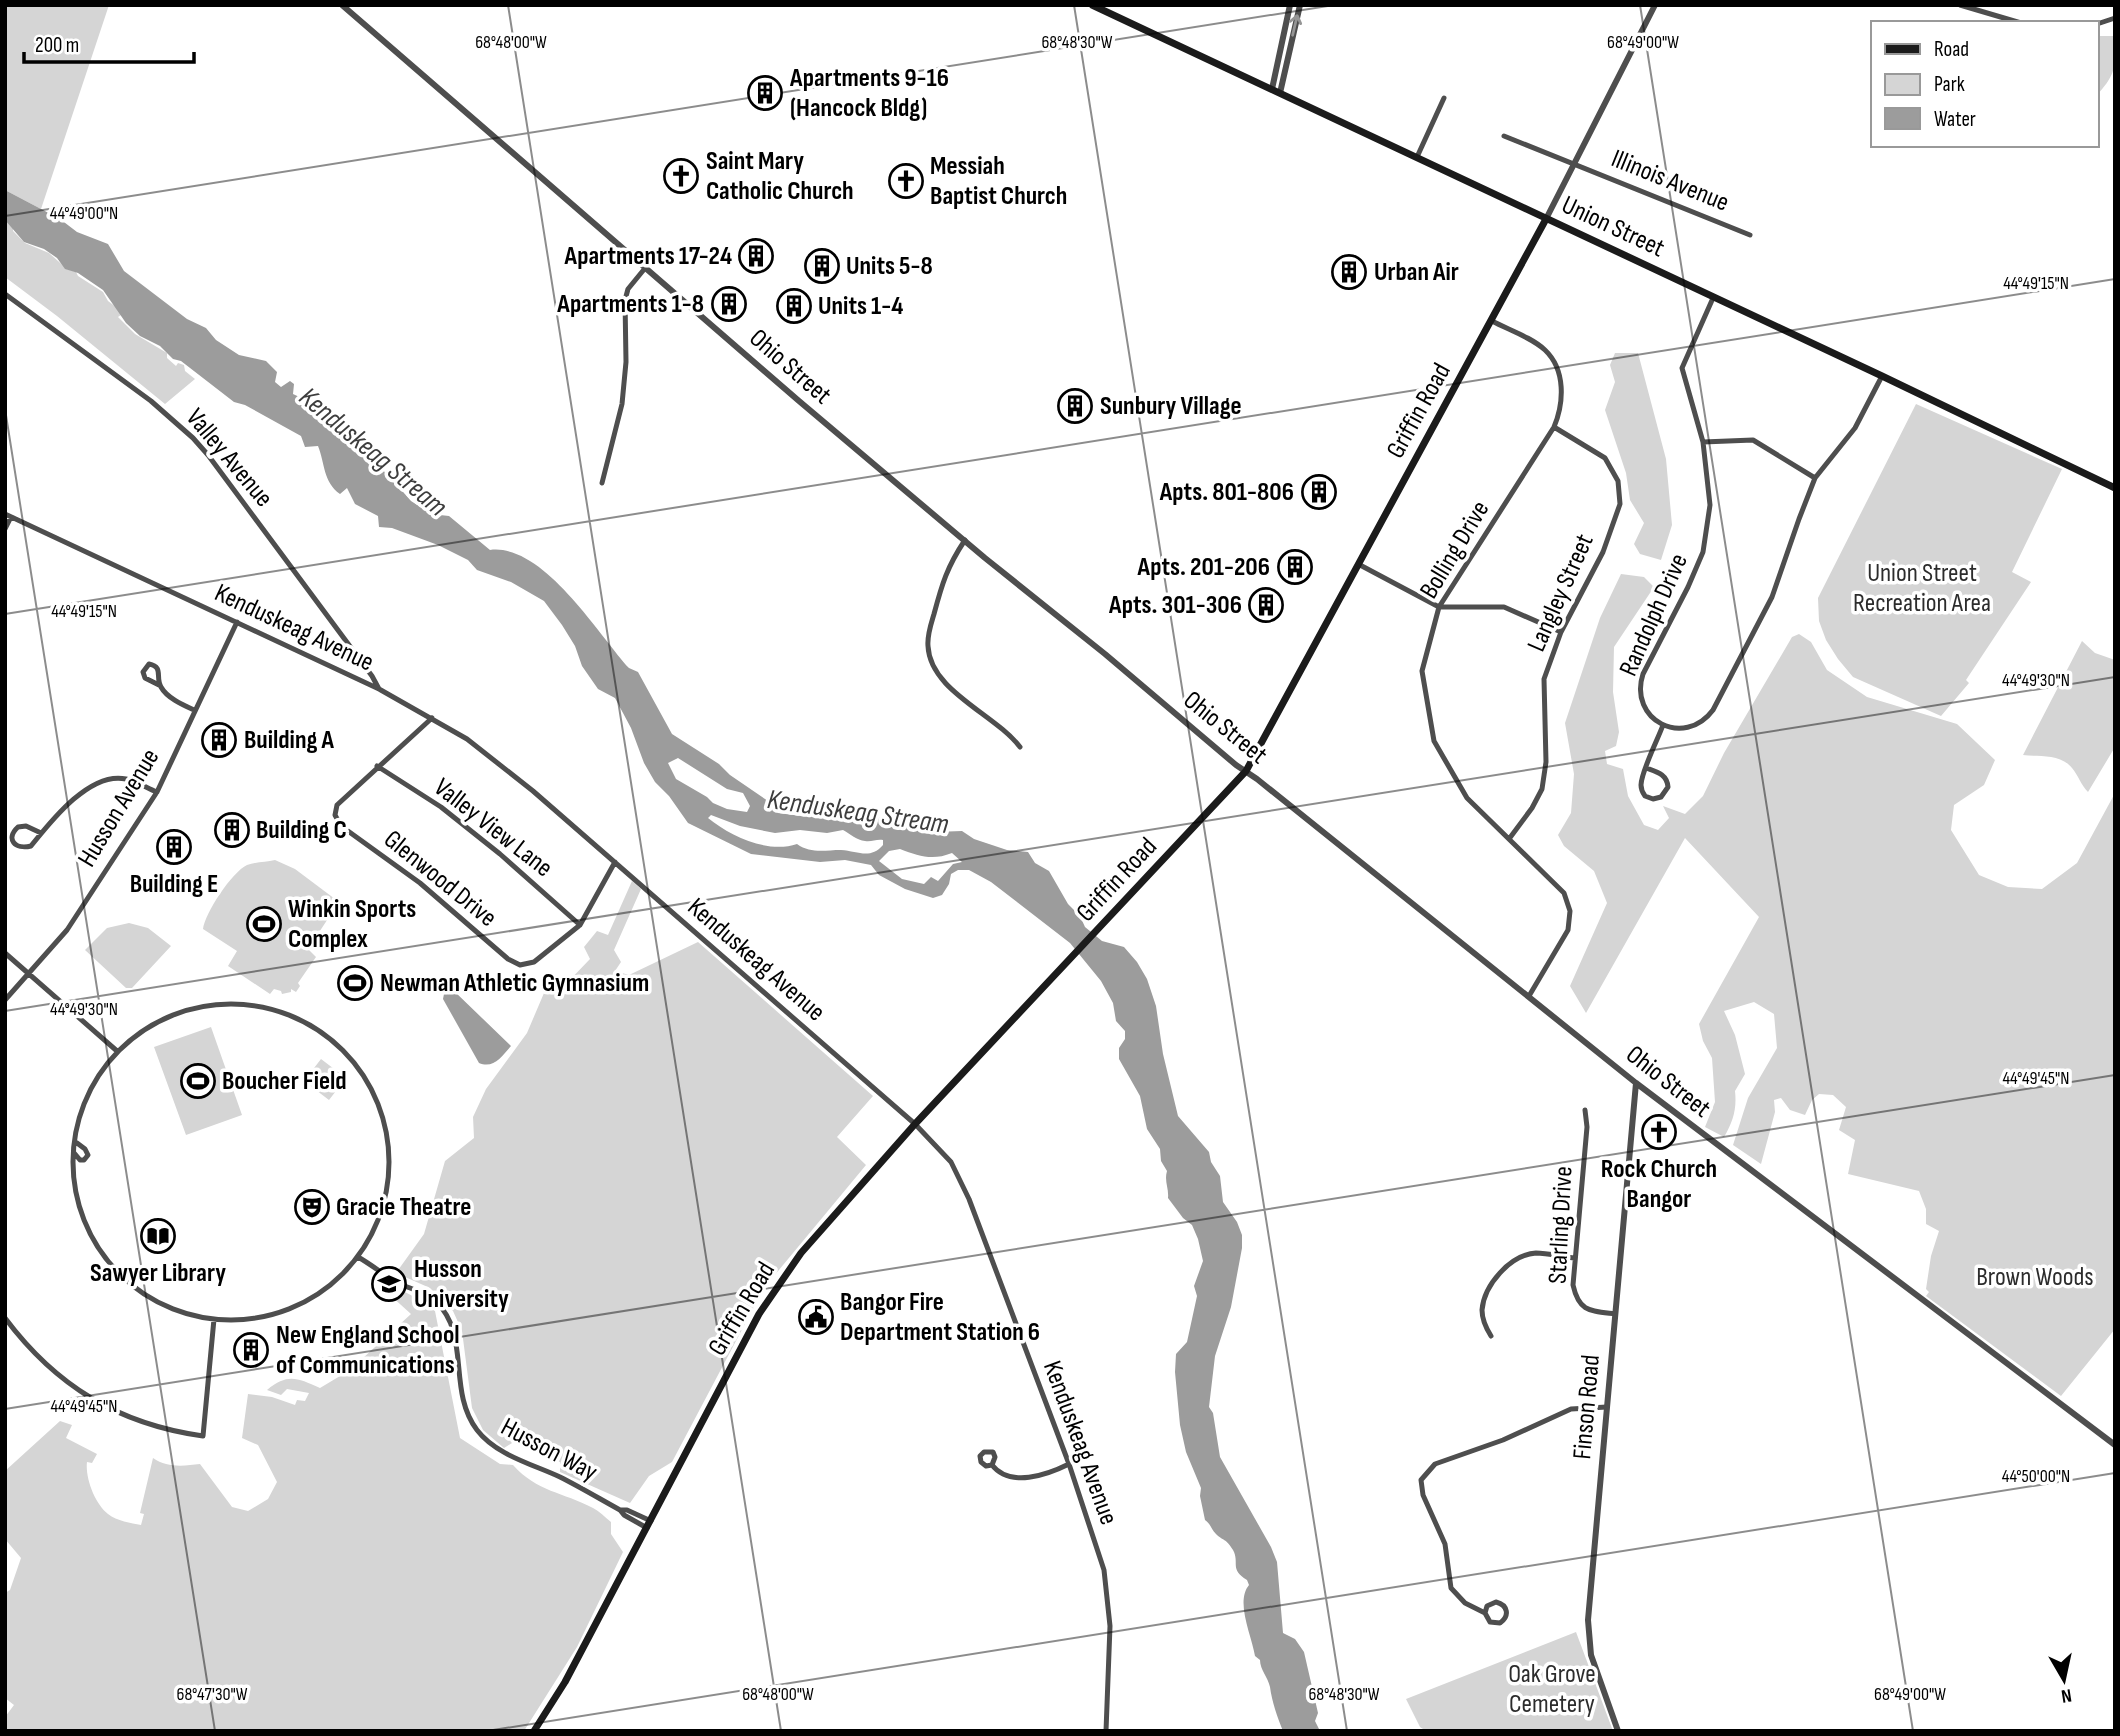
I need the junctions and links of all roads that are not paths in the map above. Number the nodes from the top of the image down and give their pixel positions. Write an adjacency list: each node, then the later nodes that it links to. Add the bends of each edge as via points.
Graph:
1 (342, 5): 15 (street, Ohio Street)
2 (1093, 5): 8 (main road, Union Street)
3 (1290, 5): 8 (street)
4 (1300, 5): 8 (street, one-way to 4)
5 (1655, 5): 12 (street, Griffin Road)
6 (1962, 6): 7 (street)
7 (2014, 21)
8 (1276, 91): 11 (main road, Union Street)
9 (1444, 99): 11 (street)
10 (1504, 136): 12 (street, Illinois Avenue)
11 (1417, 157): 13 (main road, Union Street)
12 (1575, 164): 13 (street, Griffin Road); 14 (street, Illinois Avenue)
13 (1546, 219): 17 (main road, Union Street); 18 (main road, Griffin Road)
14 (1750, 235)
15 (646, 267): 23 (street, via 625,300 622,404); 27 (street, Ohio Street)
16 (5, 294): 33 (street, Valley Avenue, via 151,401 198,443)
17 (1713, 298): 19 (main road, Union Street); 21 (street, Randolph Drive, via 1682,368)
18 (1492, 321): 20 (street, Bolling Drive, via 1547,351 1562,389); 28 (main road, Griffin Road)
19 (1882, 376): 22 (street, via 1855,428); 24 (main road, Union Street)
20 (1555, 427): 29 (street, Bolling Drive); 31 (street, Langley Street, via 1605,458 1618,481 1620,504 1603,552)
21 (1703, 442): 22 (street, via 1753,440); 36 (street, Randolph Drive, via 1710,505 1703,552 1641,680 1644,707)
22 (1815, 478): 36 (street, via 1772,597 1713,709 1688,727)
23 (602, 483)
24 (2115, 488)
25 (8, 516): 26 (street); 30 (street, Kenduskeag Avenue)
26 (5, 530)
27 (965, 540): 37 (street, via 943,581 927,643 930,660 944,682); 40 (street, Ohio Street)
28 (1360, 565): 29 (street); 40 (main road, Griffin Road)
29 (1439, 607): 31 (street, via 1504,607); 43 (street, Bolling Drive, via 1422,671 1434,741 1467,798)
30 (237, 622): 33 (street, Kenduskeag Avenue); 34 (street, Husson Avenue)
31 (1561, 632): 43 (street, Langley Street, via 1544,679 1546,762 1542,789)
32 (159, 685): 34 (street)
33 (379, 689): 35 (street, Kenduskeag Avenue)
34 (194, 710): 41 (street, Husson Avenue)
35 (432, 718): 38 (street, Glenwood Drive); 44 (street, Kenduskeag Avenue, via 504,767)
36 (1663, 725): 39 (street)
37 (1020, 747)
38 (377, 766): 45 (street, Valley View Lane, via 441,807); 45 (street, Glenwood Drive, via 337,804 335,815 341,825 420,883 508,959 520,965 534,962)
39 (1646, 768): 39 (street, via 1642,792 1649,798 1661,797 1668,787 1666,778)
40 (1246, 771): 48 (street, Ohio Street); 53 (main road, Griffin Road)
41 (157, 792): 42 (street, via 127,779 112,778 81,792); 47 (street, Husson Avenue, via 67,930)
42 (41, 833): 42 (street, via 31,846 23,848 11,840 18,827)
43 (1509, 839): 48 (street, Bolling Drive, via 1564,893 1570,911 1569,930)
44 (615, 862): 45 (street, Glenwood Drive); 53 (street, Kenduskeag Avenue)
45 (580, 925)
46 (5, 953): 47 (street)
47 (29, 974): 49 (street, Husson Avenue); 50 (street)
48 (1529, 996): 51 (street, Ohio Street)
49 (5, 1000)
50 (117, 1051): 54 (street, via 88,1096); 56 (street, via 167,1016 211,1004 268,1007 295,1016 331,1038 372,1089 389,1143 384,1203)
51 (1636, 1083): 58 (street, Finson Road); 63 (street, Ohio Street)
52 (1585, 1110): 57 (street, Starling Drive)
53 (915, 1124): 64 (street, Kenduskeag Avenue, via 951,1162 969,1199); 66 (main road, Griffin Road, via 801,1252 759,1314)
54 (77, 1143): 55 (street); 55 (street, via 88,1155 80,1160)
55 (75, 1154): 60 (street, via 72,1171 80,1212 104,1257 121,1277 153,1299)
56 (358, 1257): 60 (street, via 328,1287 292,1308 254,1319); 66 (street, Husson Way, via 434,1299 443,1309 455,1336 464,1406 488,1442)
57 (1575, 1258): 58 (street, Starling Drive, via 1577,1300 1583,1307); 61 (street, via 1536,1253 1505,1267 1482,1310)
58 (1615, 1314): 62 (street, Finson Road)
59 (5, 1318): 60 (street, via 34,1354 72,1387 131,1418 203,1436)
60 (214, 1320)
61 (1491, 1336)
62 (1607, 1407): 67 (street, via 1571,1409 1435,1464 1421,1480 1445,1544 1451,1588 1465,1603); 70 (street, Finson Road, via 1588,1629 1594,1667)
63 (2115, 1445)
64 (1069, 1464): 65 (street, via 1025,1477 1004,1476); 69 (street, Kenduskeag Avenue, via 1104,1570 1110,1626)
65 (992, 1465)
66 (649, 1524): 68 (main road, Griffin Road)
67 (1485, 1613): 67 (street, via 1497,1624 1507,1614 1496,1602 1487,1606)
68 (534, 1731)
69 (1106, 1731)
70 (1618, 1731)

